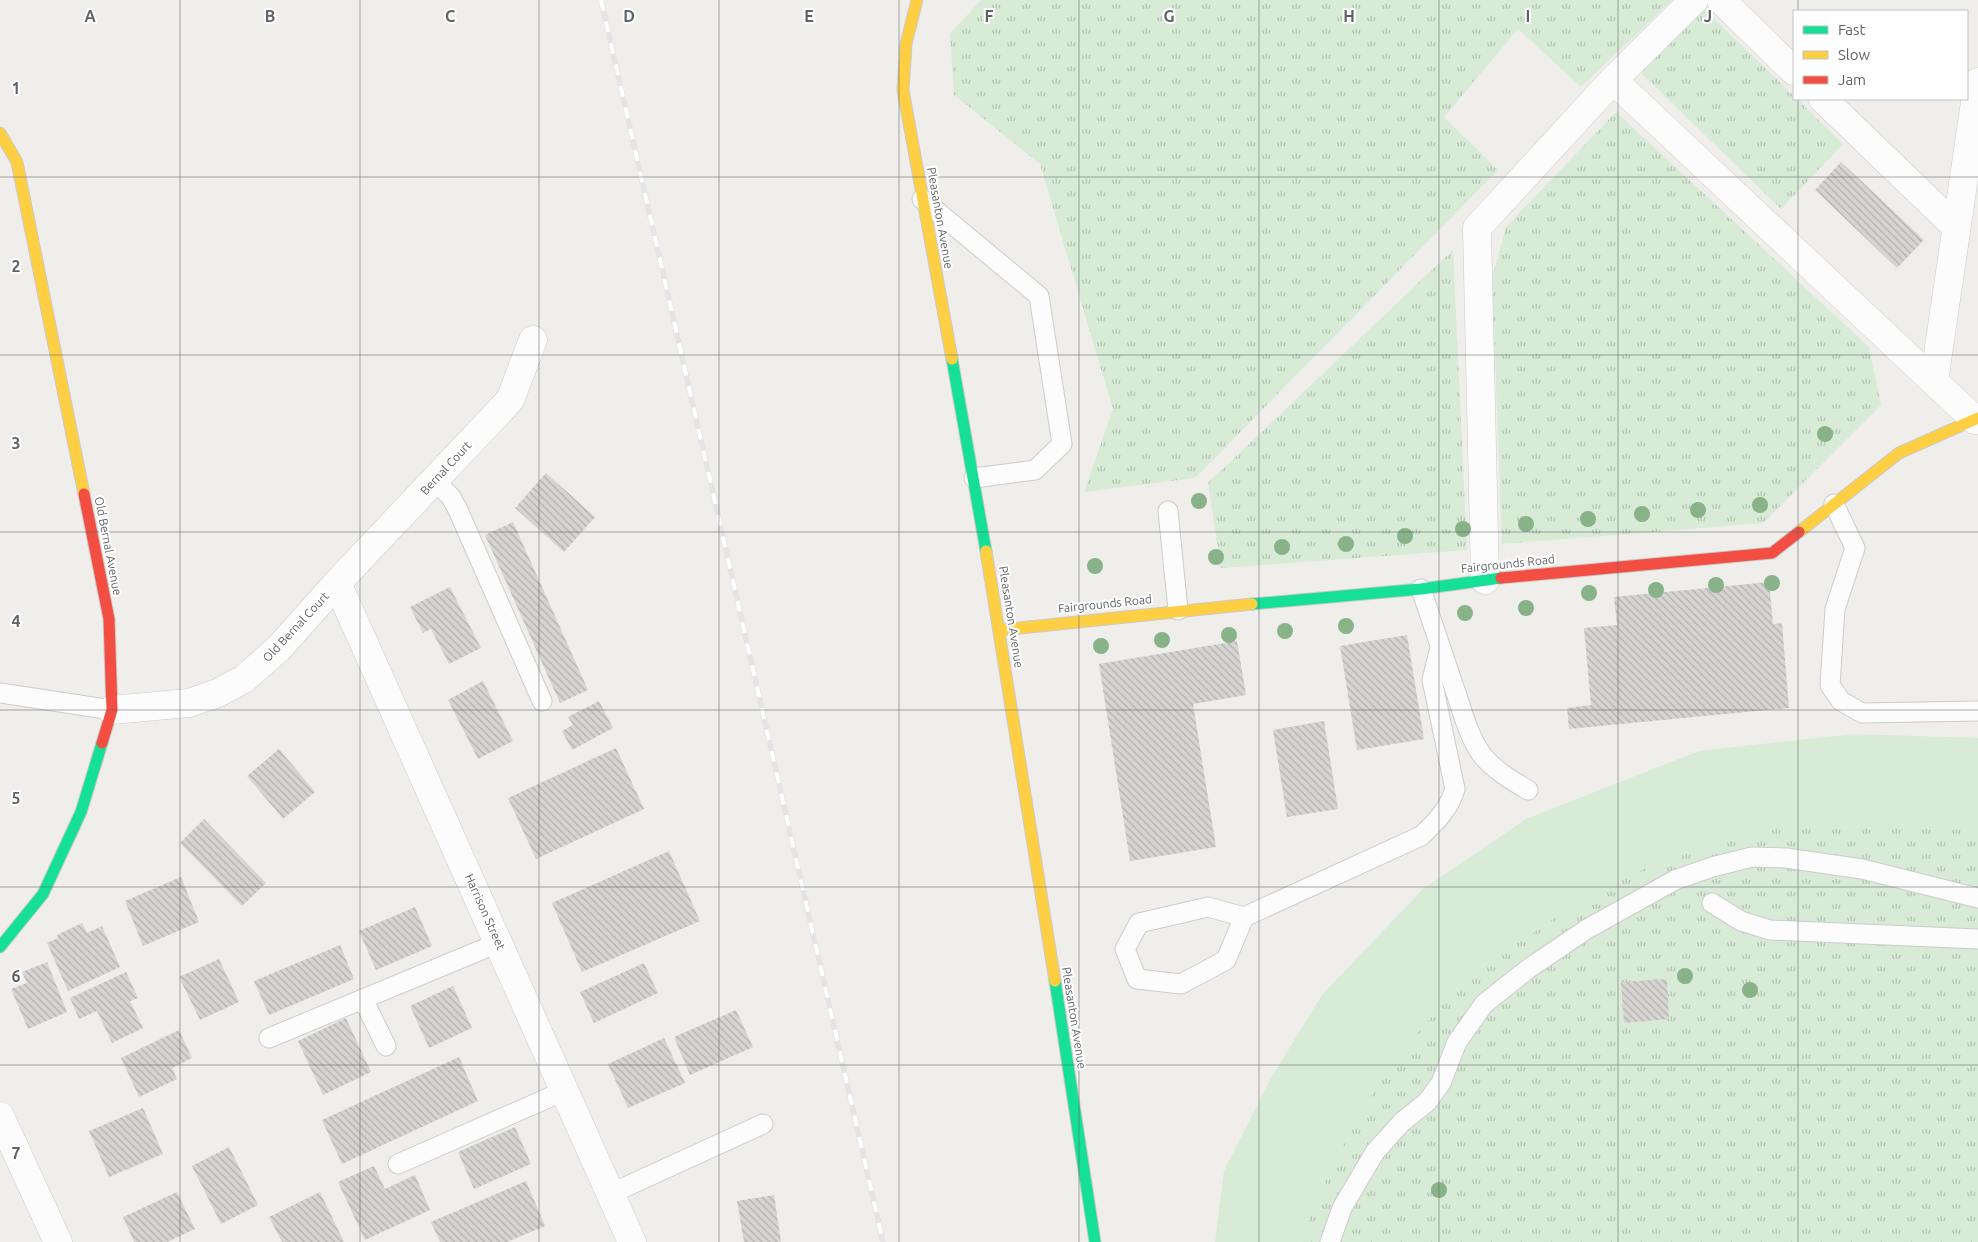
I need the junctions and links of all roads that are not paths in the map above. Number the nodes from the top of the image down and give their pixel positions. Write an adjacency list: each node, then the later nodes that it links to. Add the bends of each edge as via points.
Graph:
1 (917, 0): 10 (street, Pleasanton Avenue, via 908,23 903,90)
2 (1692, 0): 5 (street)
3 (1721, 0): 4 (street)
4 (1793, 70)
5 (1613, 80): 13 (street); 19 (street, via 1477,228)
6 (1978, 82): 9 (street)
7 (1824, 100): 11 (street)
8 (0, 133): 27 (street, Old Bernal Avenue, via 17,162 109,619)
9 (1972, 162): 11 (street)
10 (922, 199): 15 (street, Pleasanton Avenue); 15 (lane, via 1039,296 1062,444 1036,470)
11 (1956, 228): 13 (street)
12 (533, 340): 16 (street, Bernal Court, via 510,400)
13 (1934, 381): 14 (street)
14 (1977, 419): 17 (street, Fairgrounds Road, via 1899,453)
15 (974, 478): 23 (street, Pleasanton Avenue)
16 (434, 480): 20 (street, Bernal Court); 26 (lane, via 451,497 458,510)
17 (1834, 504): 19 (street, Fairgrounds Road, via 1772,553); 28 (lane, via 1855,548 1835,609 1830,685 1841,701 1862,713)
18 (1168, 511): 22 (lane)
19 (1484, 580): 21 (street, Fairgrounds Road)
20 (337, 583): 27 (street, Old Bernal Court, via 280,648 244,679 189,703); 34 (street, Harrison Street)
21 (1421, 589): 22 (street, Fairgrounds Road); 24 (lane)
22 (1178, 610): 23 (street, Fairgrounds Road)
23 (1000, 630): 46 (street, Pleasanton Avenue)
24 (1440, 648): 29 (lane, via 1469,729 1482,754 1504,776); 32 (lane, via 1432,680 1455,789 1443,814 1421,836)
25 (0, 693): 27 (lane)
26 (542, 701)
27 (112, 710): 35 (street, Old Bernal Avenue, via 81,812 43,894)
28 (1978, 712)
29 (1528, 790)
30 (1978, 898): 47 (lane, via 1862,869 1786,858 1752,857 1712,866 1675,880 1587,929 1484,1004 1457,1042 1441,1083 1432,1096 1375,1152 1342,1208)
31 (1712, 903): 33 (lane, via 1741,921 1770,930)
32 (1244, 916): 32 (lane, via 1208,907 1139,923 1125,948 1137,979 1182,984 1226,960)
33 (1978, 939)
34 (498, 943): 36 (lane); 39 (street, Harrison Street)
35 (0, 947)
36 (363, 999): 37 (lane); 38 (lane)
37 (269, 1038)
38 (386, 1046)
39 (564, 1091): 42 (lane); 43 (street, Harrison Street)
40 (0, 1116): 44 (street)
41 (763, 1124): 43 (lane)
42 (398, 1164)
43 (610, 1194): 45 (street, Harrison Street)
44 (58, 1242)
45 (632, 1242)
46 (1095, 1242)
47 (1330, 1242)

